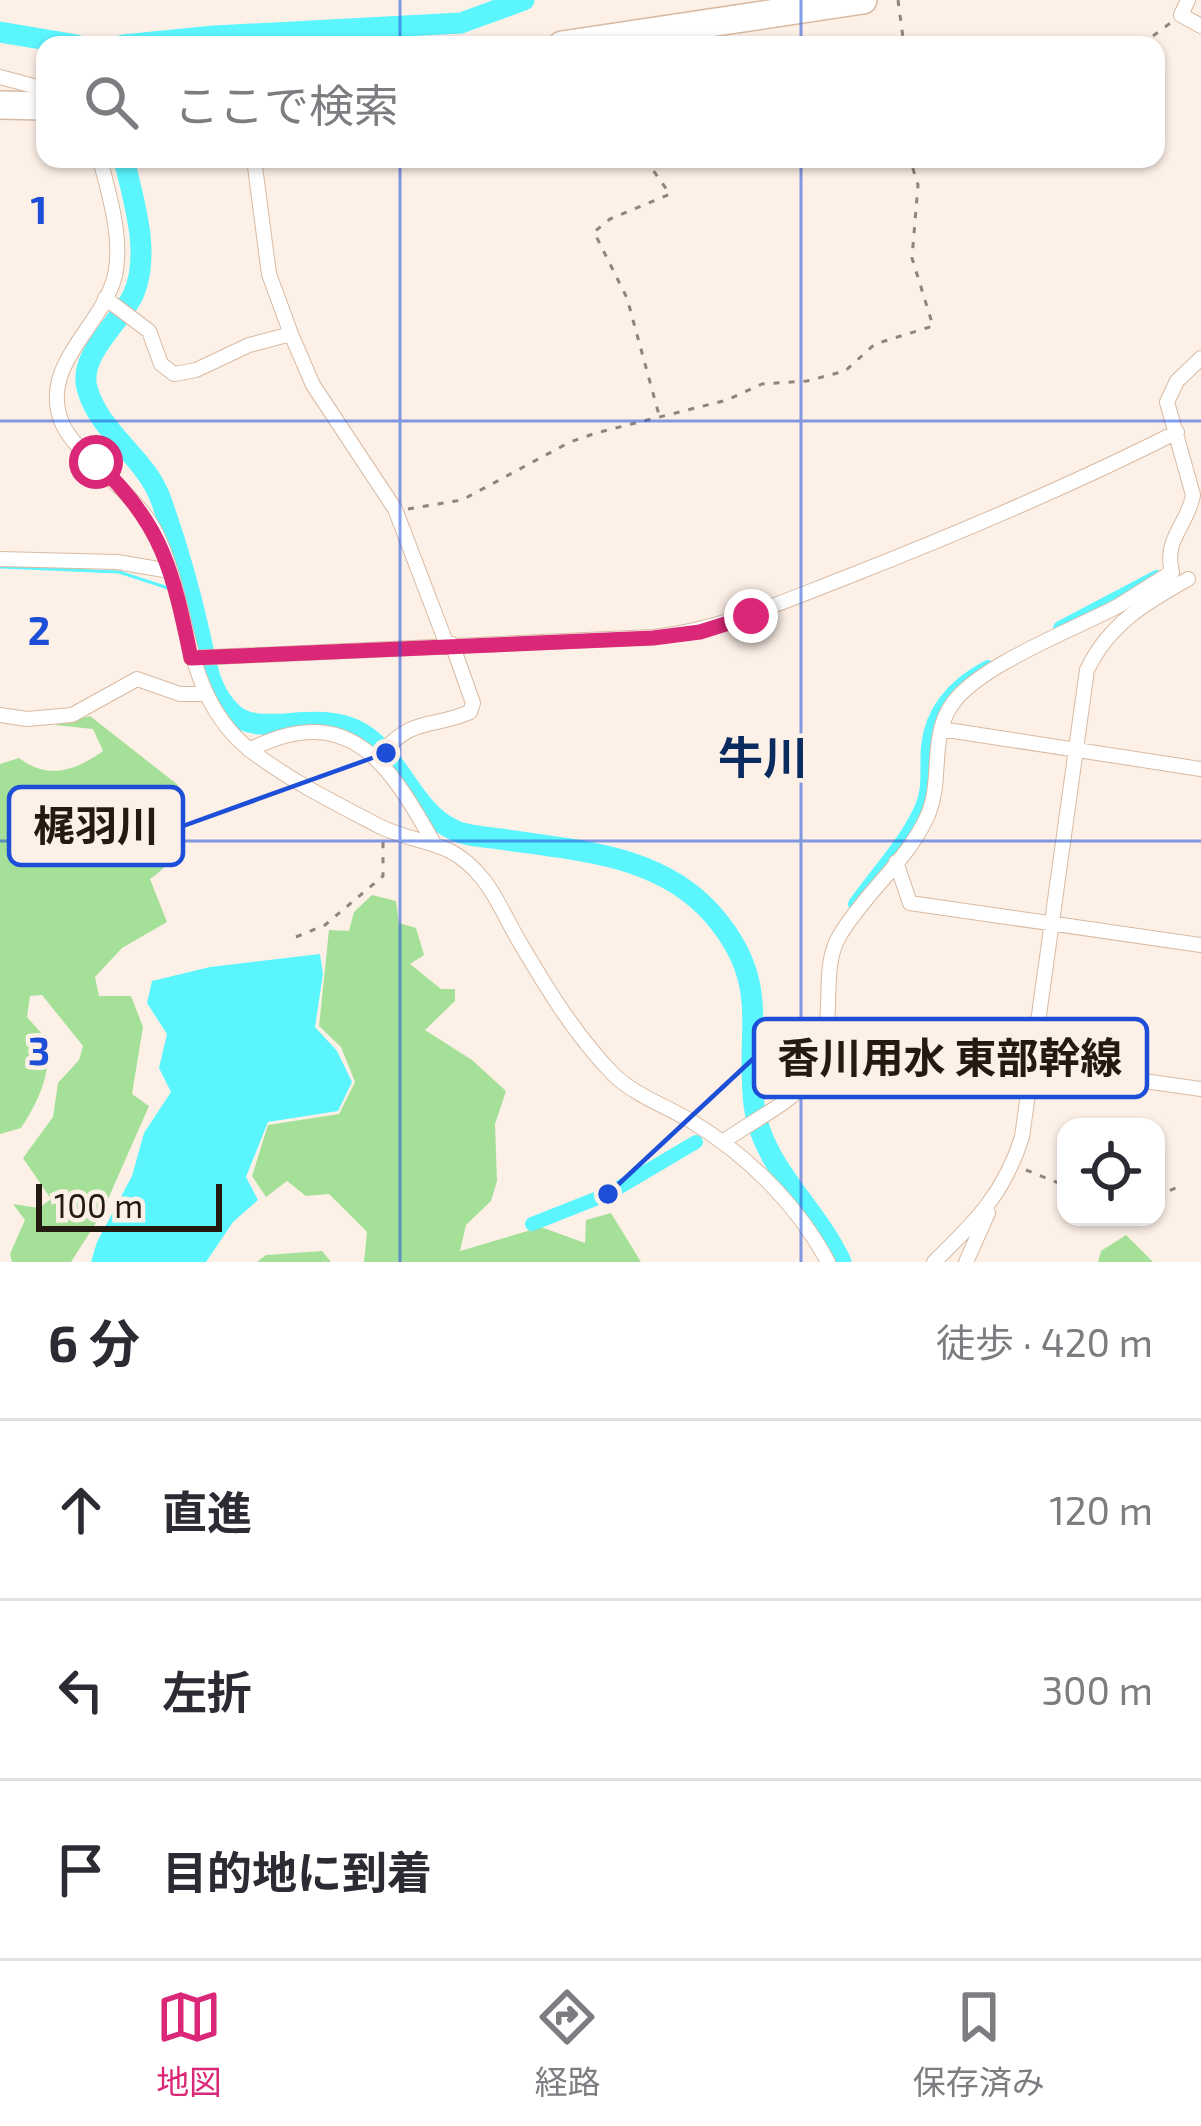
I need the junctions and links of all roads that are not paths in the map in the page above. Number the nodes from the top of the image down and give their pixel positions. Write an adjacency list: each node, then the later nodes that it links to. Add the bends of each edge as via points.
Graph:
1 (863, 0): 4 (highway)
2 (1184, 7): 3 (street)
3 (1201, 26)
4 (622, 36)
5 (0, 76): 6 (street)
6 (36, 86)
7 (0, 105): 8 (highway)
8 (36, 106)
9 (102, 168): 11 (street, via 116,237)
10 (255, 168): 12 (street, via 268,274)
11 (109, 299): 12 (street, via 149,331 161,364 174,374); 17 (street, via 60,371 57,404 63,428 155,530)
12 (291, 334): 19 (street, via 313,385 395,512)
13 (1201, 358): 14 (street, via 1167,402)
14 (1177, 432): 15 (street); 19 (street, via 921,549 700,632)
15 (1196, 510): 23 (street, via 1176,527 1172,572 970,685)
16 (0, 559): 17 (street)
17 (170, 571): 20 (street)
18 (1188, 579): 25 (street, via 1138,608 1097,649)
19 (449, 645): 20 (street); 26 (street, via 470,712 426,721)
20 (195, 658): 21 (street)
21 (204, 694): 22 (street, via 137,679 72,716); 24 (street)
22 (0, 715)
23 (941, 729): 25 (street); 29 (street, via 927,818)
24 (249, 750): 26 (street, via 274,737 338,734); 28 (street, via 383,828)
25 (1076, 752): 27 (street); 30 (street)
26 (378, 755): 28 (street)
27 (1201, 770)
28 (432, 840): 35 (street, via 482,878 544,983 616,1078)
29 (896, 862): 30 (street, via 910,903); 32 (street, via 838,938 829,966)
30 (1052, 924): 31 (street); 33 (street)
31 (1201, 945)
32 (827, 1042): 33 (street); 35 (street, via 809,1078 778,1110)
33 (1033, 1067): 34 (street); 36 (street, via 1022,1137)
34 (1201, 1089)
35 (724, 1141): 37 (street, via 807,1225)
36 (993, 1203): 38 (street); 39 (street)
37 (828, 1262)
38 (934, 1262)
39 (966, 1262)

